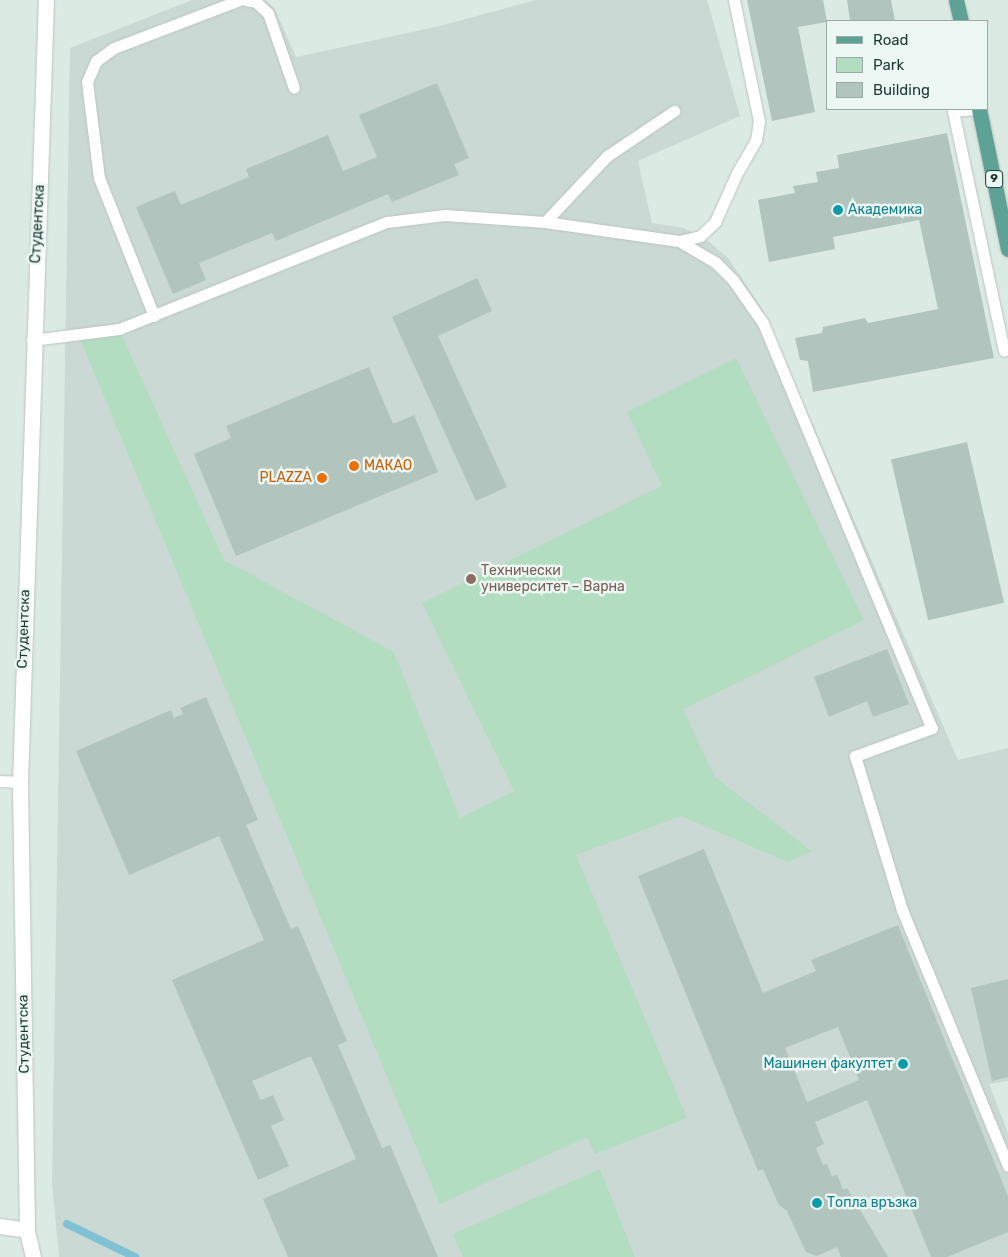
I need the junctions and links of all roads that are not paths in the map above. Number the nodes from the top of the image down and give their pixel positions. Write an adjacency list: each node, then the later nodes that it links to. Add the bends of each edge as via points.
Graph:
1 (46, 0): 15 (street, Студентска)
2 (240, 0): 14 (lane, via 114,48 96,61 87,82 99,178)
3 (246, 0): 7 (lane, via 256,2 268,13)
4 (734, 0): 12 (lane, via 759,121 756,140 715,222 700,236)
5 (956, 0): 6 (main road)
6 (961, 20)
7 (294, 88)
8 (968, 110): 16 (lane, via 954,112)
9 (979, 110): 13 (main road, 9)
10 (674, 111): 11 (lane, via 608,156)
11 (545, 222): 12 (lane); 14 (lane, via 445,216 387,222)
12 (679, 241): 19 (lane, via 715,262 733,280 762,323 932,728 855,756 902,910)
13 (1008, 248)
14 (154, 316): 15 (lane, via 120,329)
15 (32, 340): 18 (street, Студентска)
16 (1004, 351)
17 (0, 781): 18 (lane)
18 (20, 782): 21 (street, Студентска)
19 (1008, 1166)
20 (0, 1226): 21 (street)
21 (27, 1230): 22 (street, Студентска)
22 (33, 1257)

